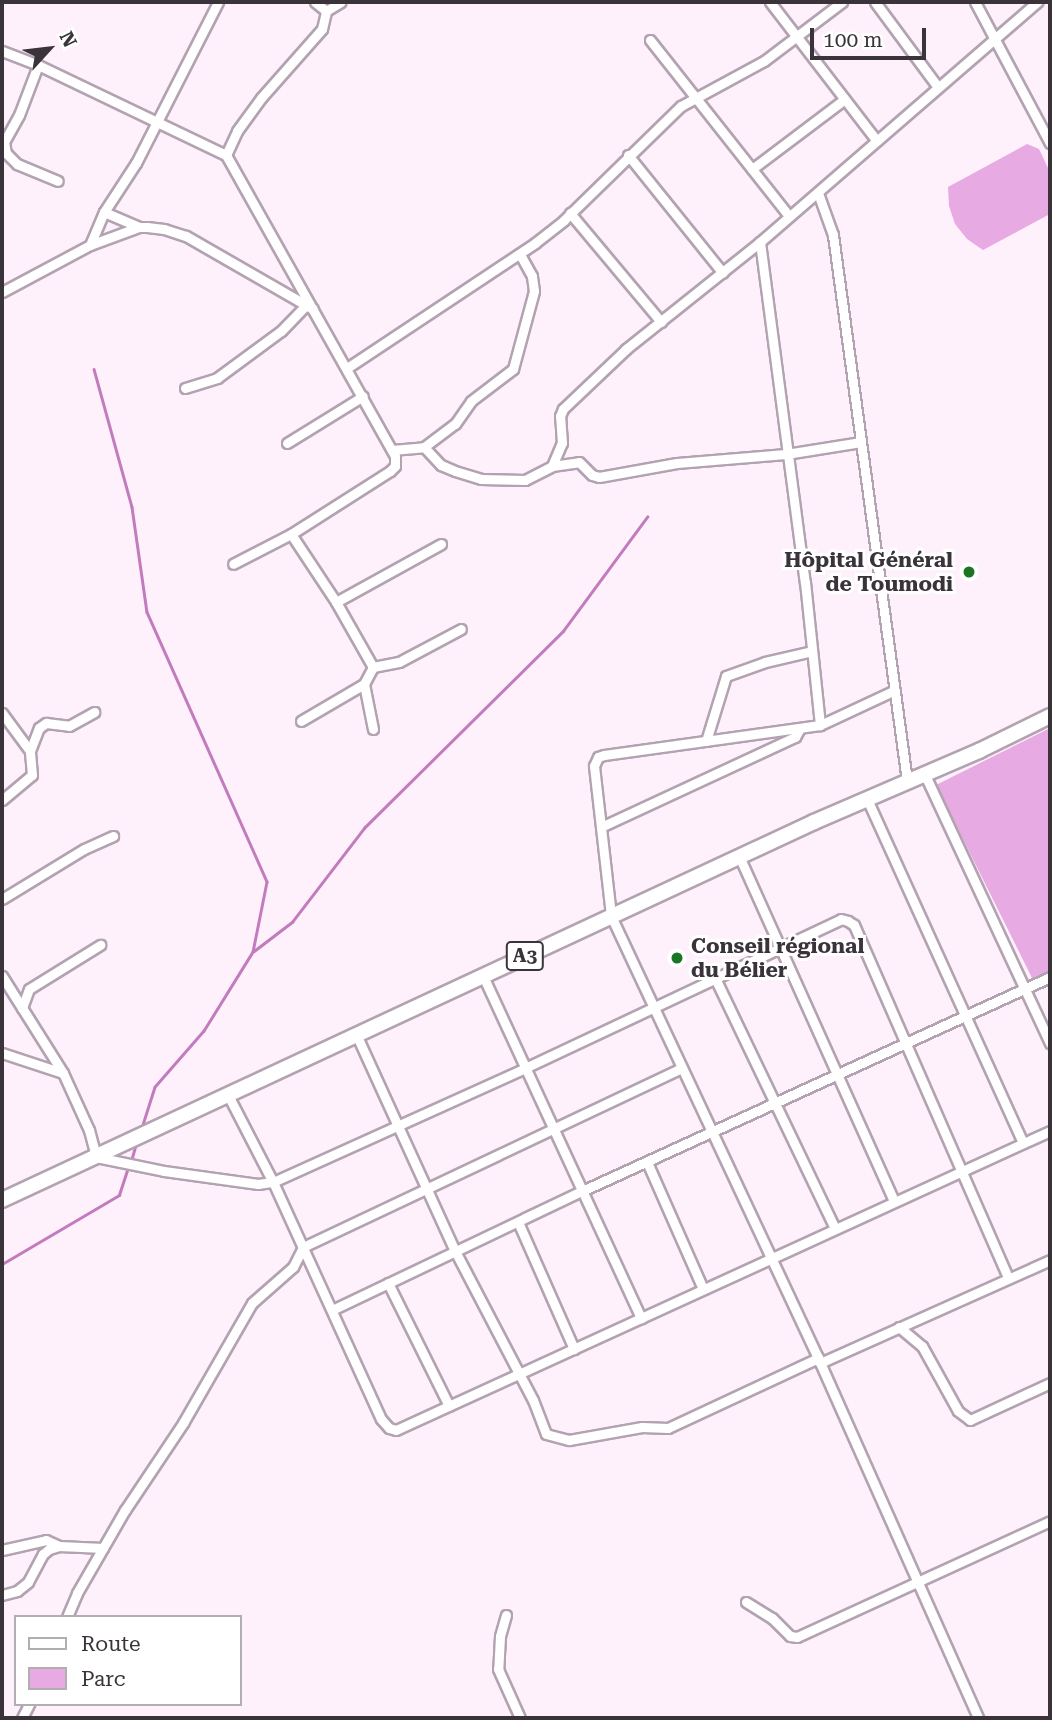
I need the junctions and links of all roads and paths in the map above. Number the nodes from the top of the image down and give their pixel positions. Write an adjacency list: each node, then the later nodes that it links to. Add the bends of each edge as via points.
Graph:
1 (218, 2): 18 (street)
2 (315, 2): 9 (street)
3 (341, 2): 9 (street)
4 (770, 2): 10 (street)
5 (842, 2): 10 (street)
6 (875, 2): 15 (street)
7 (975, 2): 11 (street)
8 (1037, 2): 11 (street)
9 (326, 10): 21 (street, via 321,29 261,98)
10 (795, 36): 16 (street, via 764,61); 17 (street)
11 (994, 38): 15 (street); 20 (street)
12 (650, 40): 16 (street)
13 (2, 51): 14 (street)
14 (38, 65): 18 (street); 24 (street, via 4,142 6,153 17,164)
15 (938, 87): 19 (street)
16 (696, 96): 22 (street); 23 (street)
17 (845, 99): 19 (street); 23 (street)
18 (155, 121): 21 (street); 26 (street, via 136,163)
19 (877, 141): 25 (street)
20 (1050, 143)
21 (226, 155): 35 (street)
22 (628, 155): 27 (street); 33 (street)
23 (752, 169): 28 (street)
24 (58, 181)
25 (818, 193): 28 (street); 40 (street, via 833,234)
26 (104, 212): 29 (street); 31 (street)
27 (570, 212): 32 (street); 36 (street)
28 (789, 216): 30 (street)
29 (139, 227): 31 (street); 35 (street, via 186,236)
30 (760, 243): 33 (street); 44 (street)
31 (90, 245): 34 (street)
32 (520, 254): 37 (street); 42 (street, via 534,291 513,369 471,401 455,424)
33 (723, 273): 36 (street)
34 (2, 292)
35 (310, 307): 37 (street); 38 (street, via 217,378)
36 (661, 322): 45 (street, via 564,409 560,416 562,443)
37 (347, 368): 39 (street)
38 (185, 388)
39 (363, 396): 41 (street); 43 (street)
40 (861, 442): 44 (street); 54 (street)
41 (288, 443)
42 (424, 447): 43 (street); 45 (street, via 441,465 481,479 525,480)
43 (392, 450): 46 (street, via 396,461 390,471)
44 (786, 454): 45 (street, via 677,463 599,477 579,462); 51 (street)
45 (552, 466)
46 (291, 534): 48 (street); 49 (street)
47 (441, 544): 49 (street)
48 (233, 564)
49 (336, 602): 52 (street)
50 (461, 629): 52 (street, via 399,662)
51 (812, 651): 59 (street); 62 (street, via 726,676)
52 (373, 667): 53 (street)
53 (364, 684): 58 (street); 61 (street)
54 (893, 691): 59 (street); 65 (street)
55 (94, 712): 63 (street, via 69,726 43,725 31,741)
56 (2, 713): 63 (street)
57 (1050, 716): 64 (main road, A3)
58 (302, 721)
59 (820, 724): 60 (street)
60 (800, 728): 62 (street); 68 (street, via 795,737)
61 (373, 729)
62 (706, 741): 68 (street, via 598,757 594,766)
63 (30, 751): 67 (street, via 32,775)
64 (925, 775): 65 (main road, A3); 79 (street)
65 (908, 780): 66 (main road, A3)
66 (867, 799): 70 (main road, A3); 82 (street)
67 (2, 800)
68 (603, 826): 72 (street)
69 (113, 836): 71 (street)
70 (739, 856): 72 (main road, A3); 74 (street)
71 (2, 899)
72 (611, 916): 76 (main road, A3); 80 (street)
73 (100, 945): 81 (street, via 29,989)
74 (782, 947): 78 (street); 85 (street, via 841,919 854,925); 90 (street)
75 (2, 976): 81 (street)
76 (483, 976): 83 (main road, A3); 87 (street)
77 (1050, 977): 79 (street)
78 (715, 978): 80 (street); 92 (street)
79 (1023, 989): 82 (street); 84 (street)
80 (654, 1007): 87 (street); 88 (street)
81 (22, 1008): 89 (street)
82 (965, 1015): 85 (street); 97 (street)
83 (356, 1034): 91 (main road, A3); 93 (street)
84 (1050, 1043)
85 (904, 1044): 90 (street); 100 (street)
86 (2, 1053): 89 (street)
87 (525, 1068): 93 (street); 94 (street)
88 (682, 1068): 94 (street); 96 (street)
89 (63, 1073): 98 (street)
90 (839, 1074): 92 (street); 105 (street)
91 (228, 1095): 98 (main road, A3); 101 (street)
92 (775, 1104): 96 (street); 107 (street)
93 (397, 1125): 101 (street); 102 (street)
94 (553, 1128): 102 (street); 103 (street)
95 (1050, 1131): 97 (street)
96 (713, 1133): 99 (street); 110 (street)
97 (1023, 1143): 100 (street)
98 (96, 1157): 101 (street, via 178,1173); 104 (main road, A3)
99 (647, 1162): 103 (street); 114 (street)
100 (961, 1169): 105 (street); 112 (street)
101 (273, 1182): 108 (street)
102 (427, 1188): 108 (street); 109 (street)
103 (582, 1191): 106 (street); 116 (street)
104 (2, 1200)
105 (894, 1201): 107 (street)
106 (518, 1222): 109 (street); 118 (street)
107 (835, 1228): 110 (street)
108 (303, 1247): 115 (street); 125 (street, via 293,1267 252,1303)
109 (455, 1251): 113 (street); 120 (street)
110 (771, 1258): 114 (street); 119 (street)
111 (1050, 1260): 112 (street)
112 (1009, 1277): 117 (street)
113 (388, 1283): 115 (street); 122 (street)
114 (703, 1289): 116 (street)
115 (332, 1310): 122 (street, via 389,1429)
116 (641, 1318): 118 (street)
117 (899, 1327): 119 (street); 121 (street, via 922,1346 958,1410 970,1420)
118 (574, 1349): 120 (street)
119 (819, 1360): 120 (street, via 668,1427 569,1440 544,1432 533,1400); 127 (street)
120 (517, 1374): 122 (street)
121 (1050, 1383)
122 (449, 1406)
123 (1050, 1521): 127 (street)
124 (59, 1546): 125 (street); 126 (street, via 46,1540); 128 (street, via 43,1553 28,1582)
125 (103, 1548): 130 (street)
126 (2, 1550)
127 (918, 1579): 129 (street, via 797,1637); 133 (street)
128 (2, 1595)
129 (747, 1602)
130 (67, 1615)
131 (506, 1615): 132 (street, via 498,1669)
132 (520, 1718)
133 (978, 1718)

